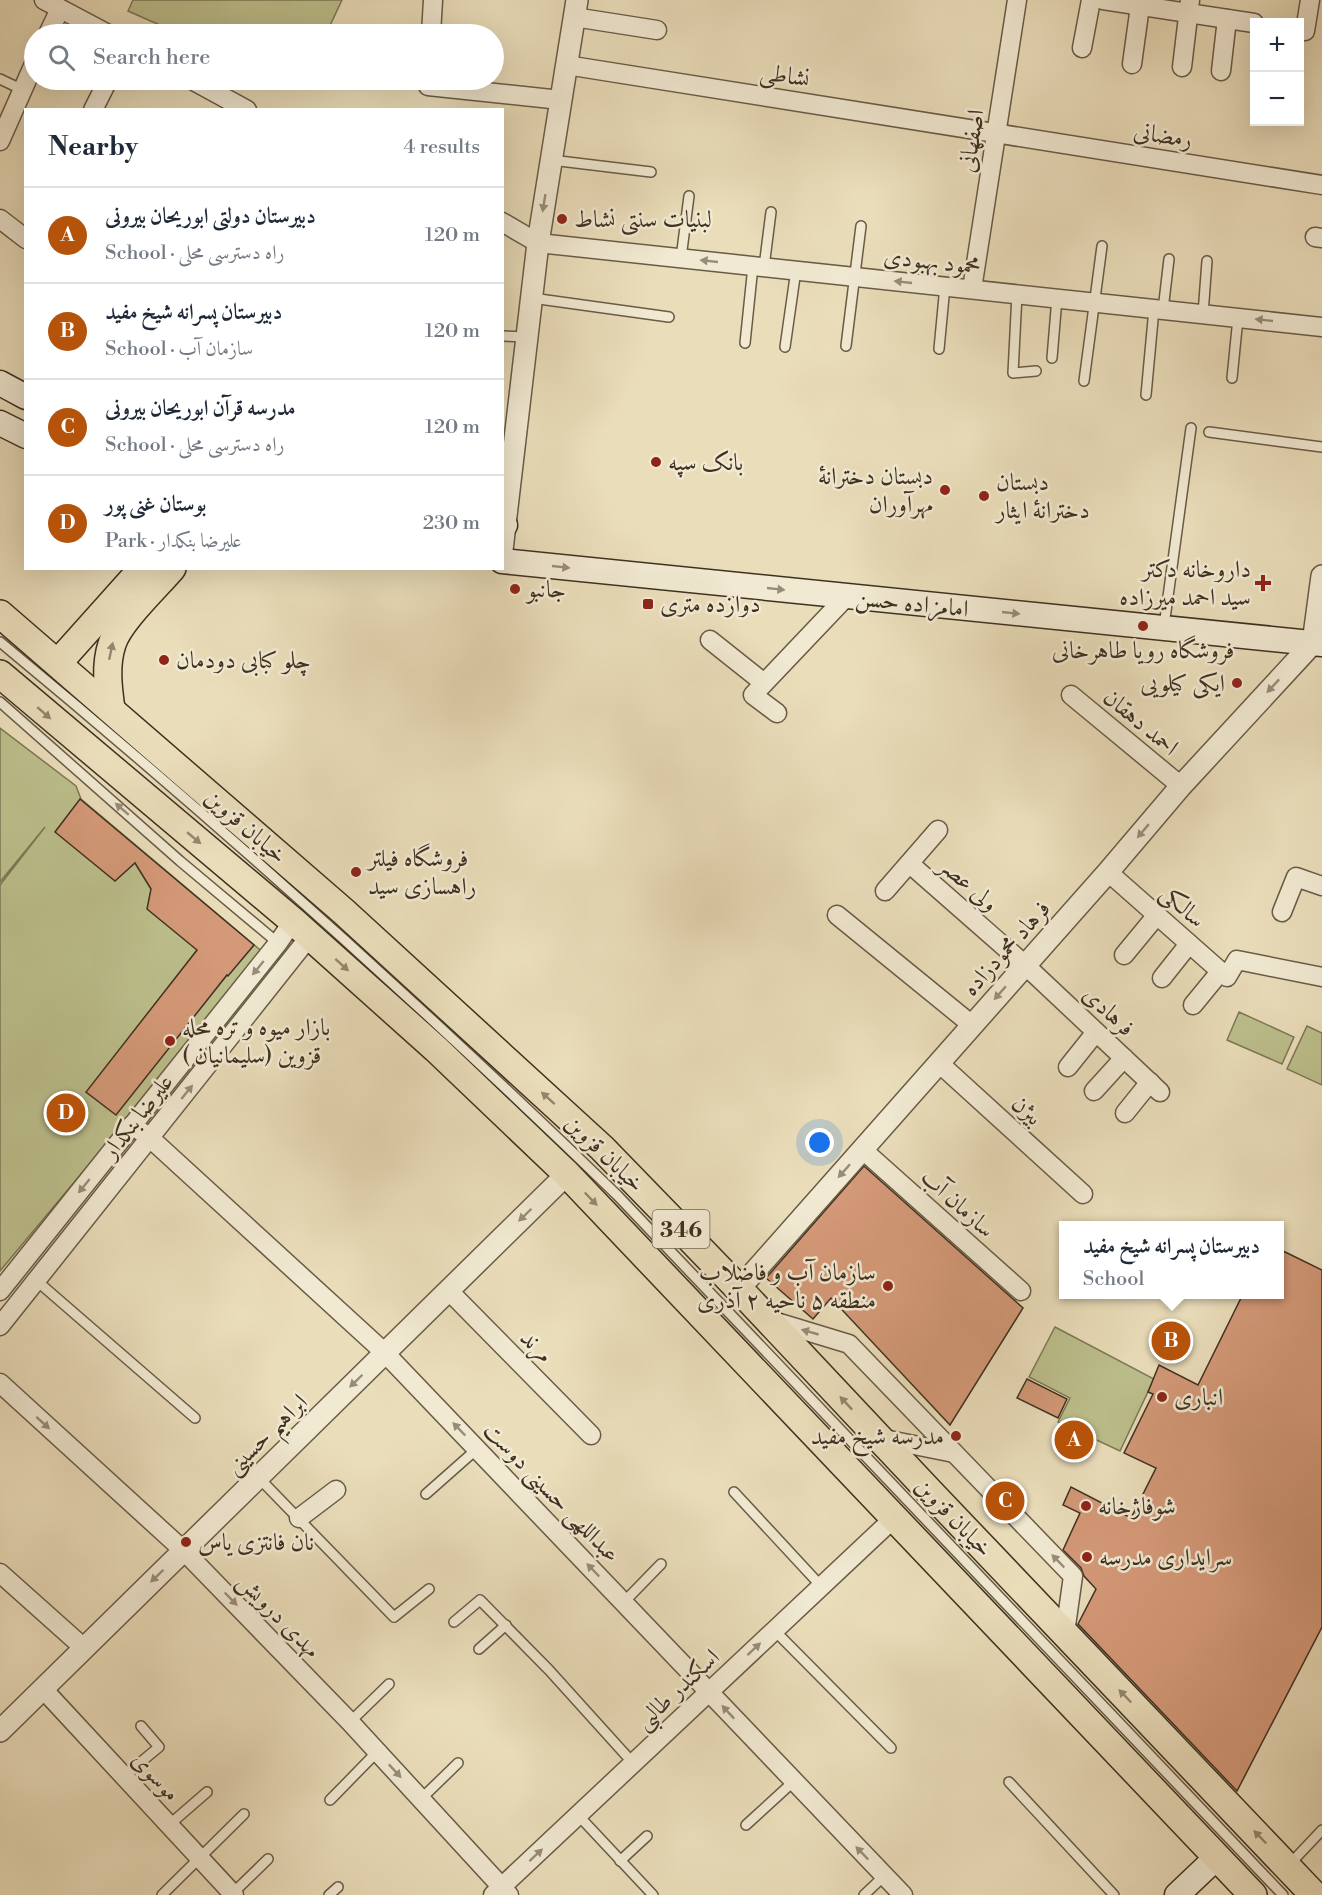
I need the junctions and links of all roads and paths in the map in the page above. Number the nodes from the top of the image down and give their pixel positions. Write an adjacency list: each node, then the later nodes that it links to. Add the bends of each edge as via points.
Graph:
1 (44, 0): 9 (street)
2 (433, 0): 15 (street)
3 (1017, 0): 31 (street, اصفهانی)
4 (1091, 0): 18 (street)
5 (1103, 0): 7 (street)
6 (1310, 0): 17 (street)
7 (1148, 4): 8 (street); 19 (street)
8 (1189, 7): 11 (street); 21 (street)
9 (60, 9): 13 (street); 14 (street)
10 (575, 9): 16 (street); 20 (street)
11 (1227, 19): 12 (street); 22 (street)
12 (1250, 22)
13 (53, 24)
14 (89, 24)
15 (432, 24)
16 (657, 30)
17 (1309, 32)
18 (1082, 48)
19 (1132, 64)
20 (566, 65): 28 (street); 31 (street, نشاطی)
21 (1182, 67)
22 (1221, 71)
23 (0, 79): 25 (lane)
24 (504, 89): 28 (street)
25 (23, 90): 32 (street)
26 (103, 90): 29 (street)
27 (210, 90): 30 (street)
28 (561, 100): 33 (street)
29 (94, 108)
30 (243, 108)
31 (996, 133): 35 (street, رمضانی); 51 (street, اصفهانی)
32 (0, 141)
33 (551, 160): 34 (lane); 42 (street, one-way to 42)
34 (651, 172)
35 (1322, 184)
36 (689, 196): 44 (lane)
37 (771, 212): 47 (lane)
38 (0, 219): 41 (street)
39 (504, 223): 42 (street)
40 (861, 226): 49 (lane)
41 (24, 237)
42 (538, 243): 44 (street, محمود بهبودی); 53 (street)
43 (1102, 246): 55 (lane)
44 (681, 258): 47 (street, محمود بهبودی, one-way to 44)
45 (1169, 259): 56 (lane)
46 (1207, 261): 57 (lane)
47 (758, 266): 48 (street, محمود بهبودی); 63 (lane)
48 (796, 270): 49 (street, محمود بهبودی); 65 (lane)
49 (854, 276): 50 (street, محمود بهبودی, one-way to 49); 64 (lane)
50 (945, 286): 51 (street, محمود بهبودی); 66 (lane)
51 (972, 289): 52 (street, محمود بهبودی)
52 (1017, 294): 54 (street, محمود بهبودی); 68 (lane, via 1012,373)
53 (531, 298): 58 (lane); 62 (street)
54 (1057, 298): 55 (street, محمود بهبودی); 67 (lane)
55 (1094, 302): 56 (street, محمود بهبودی); 70 (lane)
56 (1158, 309): 57 (street, محمود بهبودی); 72 (lane)
57 (1203, 314): 59 (street, محمود بهبودی)
58 (669, 317)
59 (1238, 318): 60 (street, محمود بهبودی, one-way to 59); 69 (lane)
60 (1322, 327)
61 (504, 336): 62 (lane)
62 (526, 337): 79 (street)
63 (745, 343)
64 (846, 346)
65 (785, 347)
66 (939, 349)
67 (1052, 358)
68 (1036, 371)
69 (1232, 378)
70 (1084, 381)
71 (0, 383): 73 (main road)
72 (1146, 395)
73 (24, 396)
74 (0, 423): 77 (main road)
75 (1191, 428): 86 (lane)
76 (1209, 432): 78 (lane)
77 (24, 435)
78 (1322, 447)
79 (504, 525)
80 (504, 561): 84 (main road, امامزاده حسن, one-way to 84)
81 (140, 570): 90 (main road)
82 (170, 570): 95 (main road, one-way to 82, via 108,668 112,643 124,623)
83 (1322, 576): 89 (street)
84 (847, 596): 86 (main road, امامزاده حسن, one-way to 86); 92 (street)
85 (0, 614): 90 (main road, خیابان قزوین / 346)
86 (1164, 628): 89 (main road, امامزاده حسن)
87 (710, 640): 92 (street)
88 (0, 642): 198 (lane, via 315,912 515,1096 608,1187)
89 (1317, 644): 97 (street, فرهاد محمودزاده, one-way to 97)
90 (58, 663): 95 (main road, خیابان قزوین / 346)
91 (0, 674): 106 (main road, خیابان قزوین / 346, one-way to 106)
92 (764, 683): 96 (street, via 753,694)
93 (1071, 694): 97 (street, احمد دهقان)
94 (0, 702): 107 (lane, one-way to 94)
95 (111, 709): 128 (main road, خیابان قزوین / 346, one-way to 95, via 602,1148 343,911)
96 (777, 713)
97 (1181, 786): 100 (street, فرهاد محمودزاده, one-way to 100)
98 (938, 831): 99 (street)
99 (910, 864): 102 (street); 110 (street, ولی عصر)
100 (1108, 872): 105 (street, سالکی); 110 (street, فرهاد محمودزاده)
101 (1322, 886): 103 (street, via 1296,877)
102 (885, 891)
103 (1282, 912)
104 (837, 915): 115 (street)
105 (1157, 915): 108 (street, سالکی); 109 (street)
106 (302, 929): 107 (street, علیرضا بنکدار); 123 (street, علیرضا بنکدار, one-way to 106); 125 (main road, خیابان قزوین / 346, one-way to 125)
107 (278, 943): 122 (street, علیرضا بنکدار, one-way to 122)
108 (1189, 944): 111 (street, سالکی); 113 (street)
109 (1124, 955)
110 (1025, 965): 115 (street, فرهاد محمودزاده, one-way to 115); 116 (street, فرهادی)
111 (1223, 974): 112 (street, via 1237,960); 114 (street)
112 (1322, 977)
113 (1162, 978)
114 (1193, 1005)
115 (972, 1025): 118 (street, فرهاد محمودزاده)
116 (1096, 1032): 117 (street, فرهادی); 119 (street)
117 (1124, 1058): 120 (street); 121 (street, فرهادی, via 1155,1087)
118 (939, 1063): 124 (street, فرهاد محمودزاده); 126 (street, بیژن)
119 (1068, 1067)
120 (1094, 1091)
121 (1125, 1113)
122 (132, 1125): 123 (street, عبداللهی حسینی دوست); 130 (street, علیرضا بنکدار, one-way to 130)
123 (150, 1138): 127 (street, علیرضا بنکدار); 134 (street, عبداللهی حسینی دوست)
124 (863, 1150): 128 (street, فرهاد محمودزاده, one-way to 128); 131 (street, سازمان آب)
125 (567, 1174): 129 (street, ابراهیم حسینی, one-way to 129); 146 (main road, خیابان قزوین / 346, one-way to 146)
126 (1083, 1194)
127 (37, 1281): 133 (street, علیرضا بنکدار); 136 (lane)
128 (739, 1289): 132 (main road, خیابان قزوین / 346)
129 (448, 1290): 134 (street, ابراهیم حسینی); 137 (street, مرند)
130 (0, 1291)
131 (1021, 1292)
132 (768, 1320): 138 (main road, خیابان قزوین / 346, one-way to 132); 140 (street, one-way to 132, via 849,1344)
133 (0, 1326)
134 (385, 1353): 139 (street, عبداللهی حسینی دوست, one-way to 134); 141 (street, ابراهیم حسینی, one-way to 141)
135 (0, 1383): 147 (street, مهدی درویش, one-way to 147)
136 (195, 1418)
137 (591, 1435)
138 (878, 1438): 140 (street); 156 (main road, خیابان قزوین / 346)
139 (478, 1448): 144 (lane); 152 (street, عبداللهی حسینی دوست, one-way to 139)
140 (954, 1453): 156 (street, one-way to 140, via 1073,1576)
141 (258, 1477): 145 (lane); 147 (street, ابراهیم حسینی)
142 (336, 1490): 145 (street)
143 (734, 1492): 150 (lane)
144 (426, 1494)
145 (299, 1518): 151 (lane, via 394,1617)
146 (894, 1518): 150 (street, اسکندر طالبی); 181 (main road, خیابان قزوین / 346)
147 (183, 1550): 157 (street, ابراهیم حسینی, one-way to 157); 162 (street, مهدی درویش, one-way to 162)
148 (661, 1564): 152 (lane)
149 (0, 1573): 157 (street)
150 (821, 1586): 155 (street, اسکندر طالبی)
151 (429, 1589)
152 (624, 1602): 161 (street, عبداللهی حسینی دوست)
153 (454, 1622): 154 (lane, via 480,1600)
154 (506, 1625): 158 (lane); 168 (lane)
155 (774, 1630): 161 (street, اسکندر طالبی, one-way to 155); 165 (lane)
156 (1065, 1633): 185 (main road, خیابان قزوین / 346, one-way to 156)
157 (84, 1648): 160 (street, ابراهیم حسینی)
158 (479, 1650)
159 (389, 1684): 162 (lane)
160 (43, 1689): 164 (street, ابراهیم حسینی); 169 (street, موسوی)
161 (709, 1692): 168 (street, اسکندر طالبی); 170 (street, عبداللهی حسینی دوست, one-way to 161)
162 (350, 1722): 166 (street, مهدی درویش)
163 (141, 1726): 169 (lane, via 159,1747)
164 (0, 1731)
165 (891, 1748)
166 (377, 1752): 173 (street, مهدی درویش, one-way to 173); 174 (lane)
167 (458, 1763): 173 (lane)
168 (633, 1764): 176 (street, اسکندر طالبی)
169 (124, 1776): 177 (street, موسوی)
170 (793, 1782): 178 (lane); 186 (street, عبداللهی حسینی دوست, one-way to 170)
171 (1009, 1782): 195 (lane)
172 (207, 1792): 177 (lane)
173 (421, 1799): 188 (street, مهدی درویش)
174 (330, 1800)
175 (244, 1814): 182 (lane)
176 (578, 1815): 184 (lane); 188 (street, اسکندر طالبی, one-way to 176)
177 (169, 1825): 182 (street, موسوی)
178 (746, 1825)
179 (1322, 1830): 185 (lane)
180 (647, 1836): 184 (lane)
181 (1217, 1857): 196 (main road); 197 (main road, خیابان قزوین / 346)
182 (201, 1859): 189 (street, موسوی); 190 (lane)
183 (268, 1859): 189 (lane)
184 (620, 1861): 192 (lane)
185 (1288, 1867): 199 (main road, خیابان قزوین / 346)
186 (884, 1876): 193 (lane); 194 (street, عبداللهی حسینی دوست)
187 (338, 1887): 191 (lane)
188 (501, 1892)
189 (233, 1894)
190 (162, 1895)
191 (329, 1895)
192 (653, 1895)
193 (864, 1895)
194 (903, 1895)
195 (1114, 1895)
196 (1177, 1895)
197 (1253, 1895)
198 (1283, 1895)
199 (1314, 1895)

